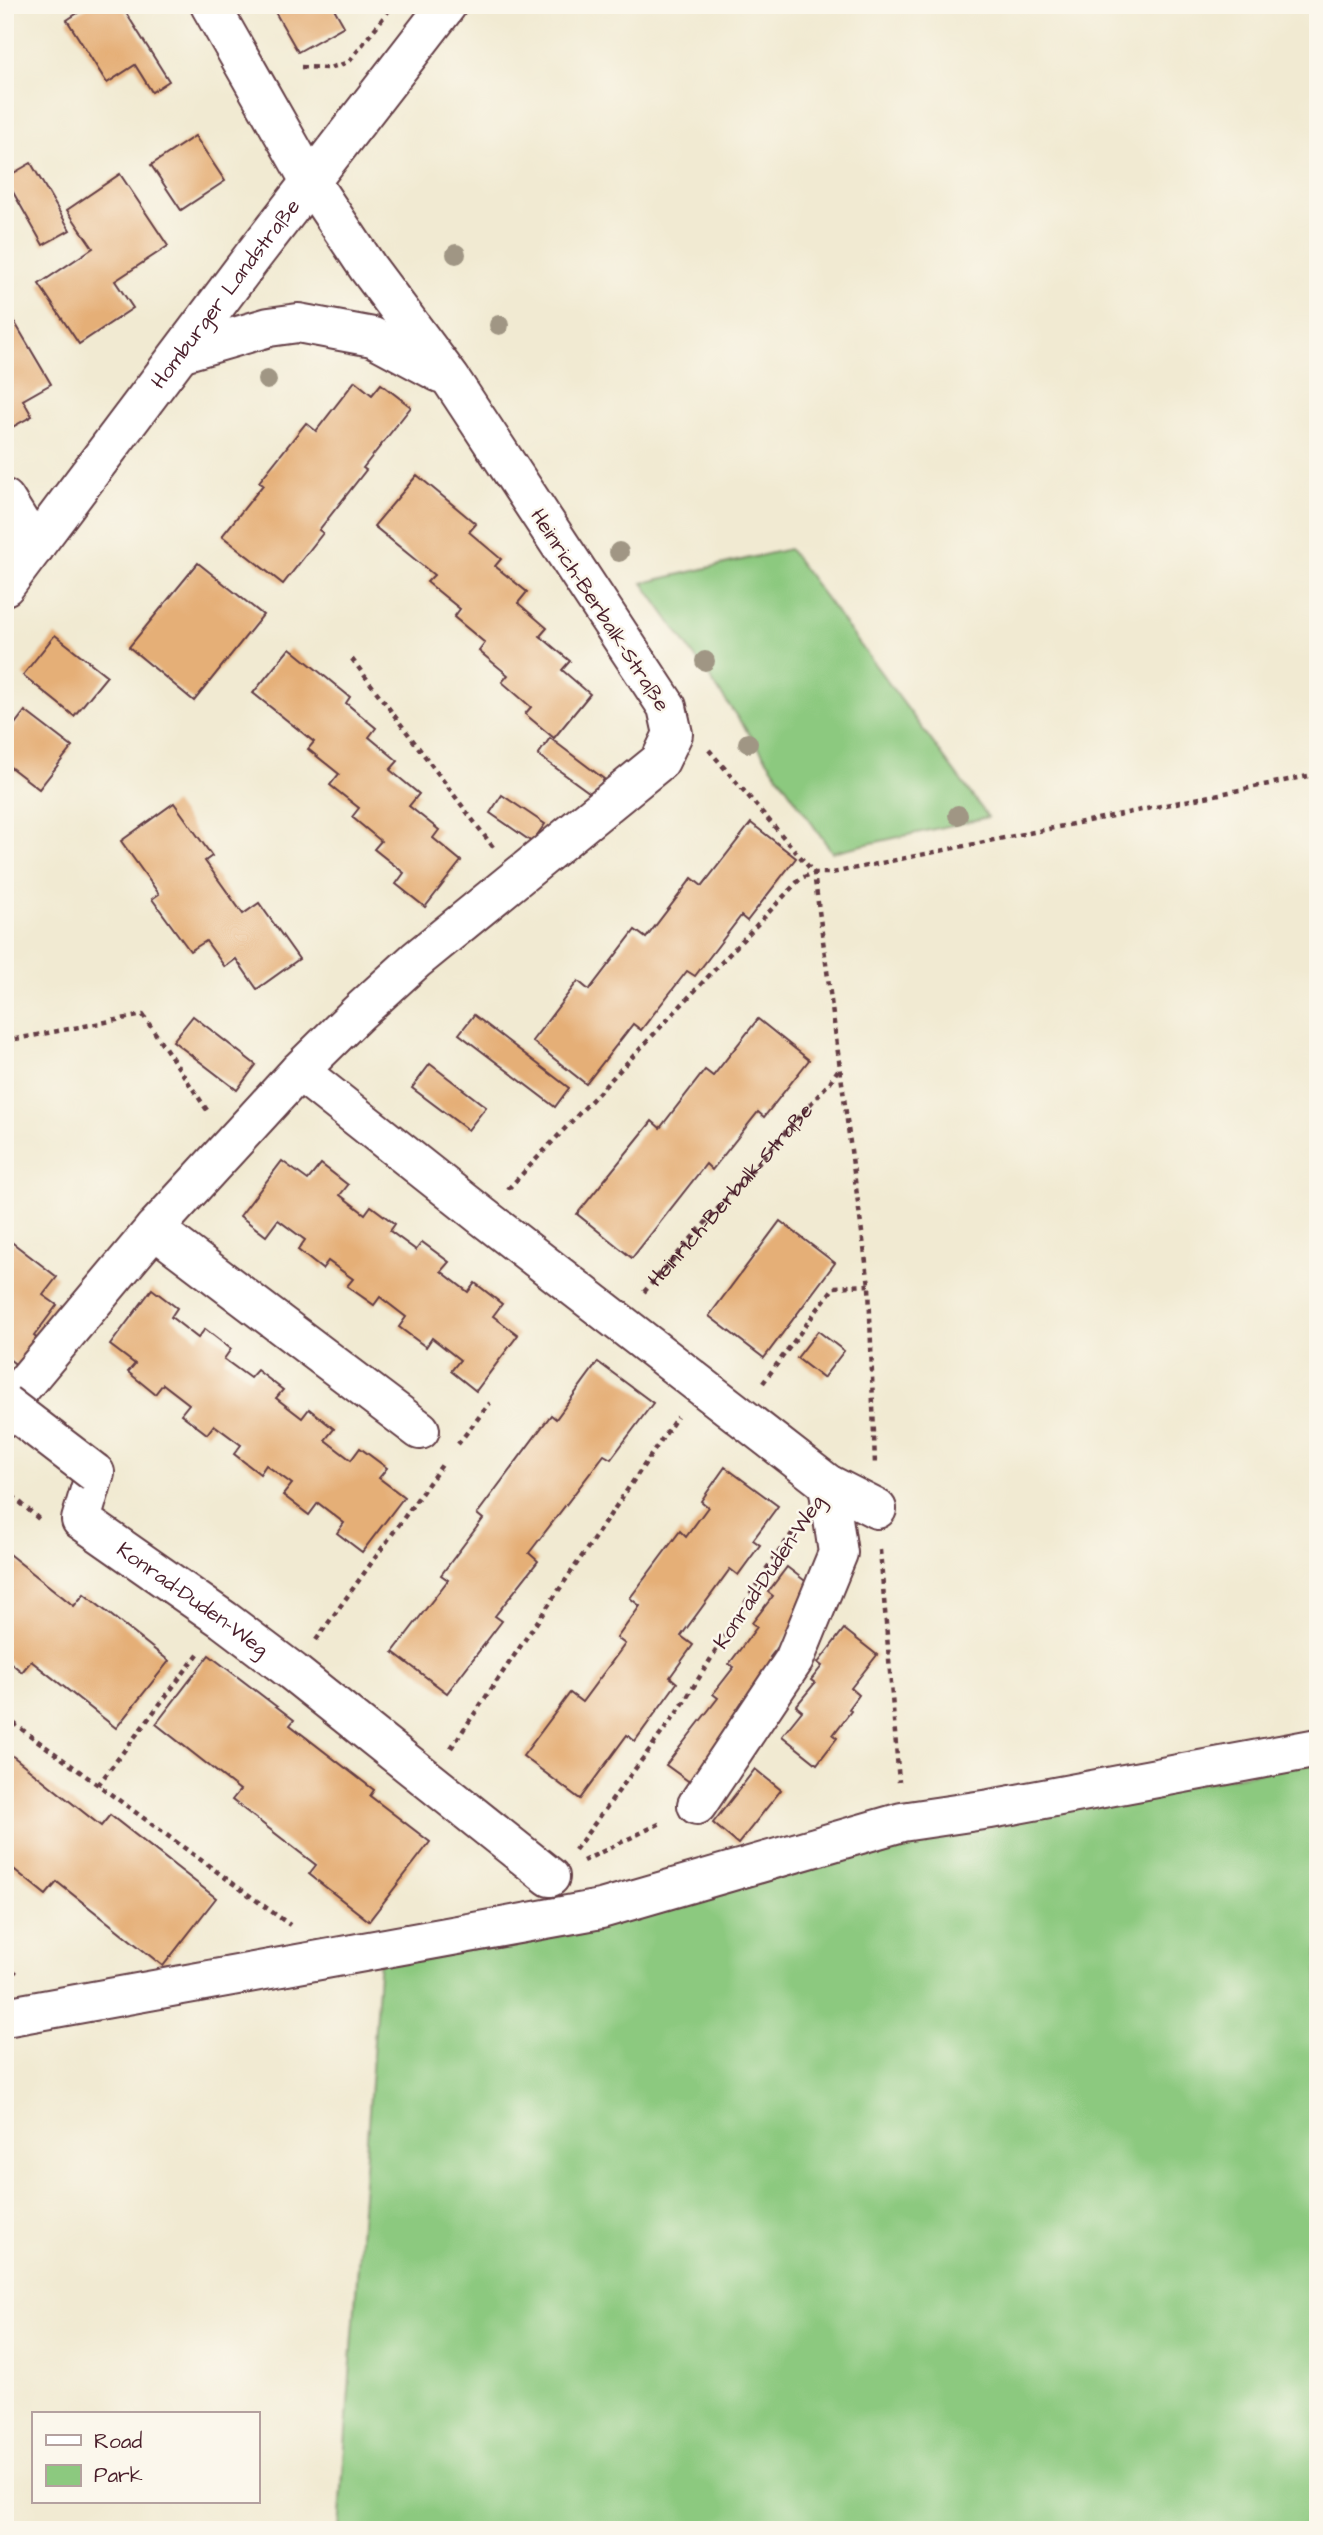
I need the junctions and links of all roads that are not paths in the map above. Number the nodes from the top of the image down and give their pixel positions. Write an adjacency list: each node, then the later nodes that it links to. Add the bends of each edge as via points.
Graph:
1 (210, 5): 3 (street, Heinrich-Berbalk-Straße)
2 (447, 5): 3 (street, Homburger Landstraße)
3 (310, 181): 4 (street, Homburger Landstraße); 5 (street, Heinrich-Berbalk-Straße)
4 (183, 352): 5 (street, Heinrich-Berbalk-Straße, via 298,323 373,337); 7 (street, Homburger Landstraße)
5 (450, 378): 9 (street, Heinrich-Berbalk-Straße, via 667,707 673,734 660,761 416,960)
6 (5, 499): 7 (street)
7 (35, 547): 8 (street, Homburger Landstraße)
8 (5, 586)
9 (299, 1071): 10 (street, Heinrich-Berbalk-Straße); 13 (street)
10 (155, 1229): 11 (street, Heinrich-Berbalk-Straße); 12 (street)
11 (5, 1406): 17 (street, Konrad-Duden-Weg, bridge, via 95,1474 81,1520 224,1620)
12 (420, 1430)
13 (828, 1484): 14 (street); 16 (street, Konrad-Duden-Weg, via 838,1553 794,1660)
14 (877, 1509)
15 (1318, 1748): 18 (street, via 902,1822 601,1909)
16 (697, 1805)
17 (554, 1875)
18 (5, 2017)

